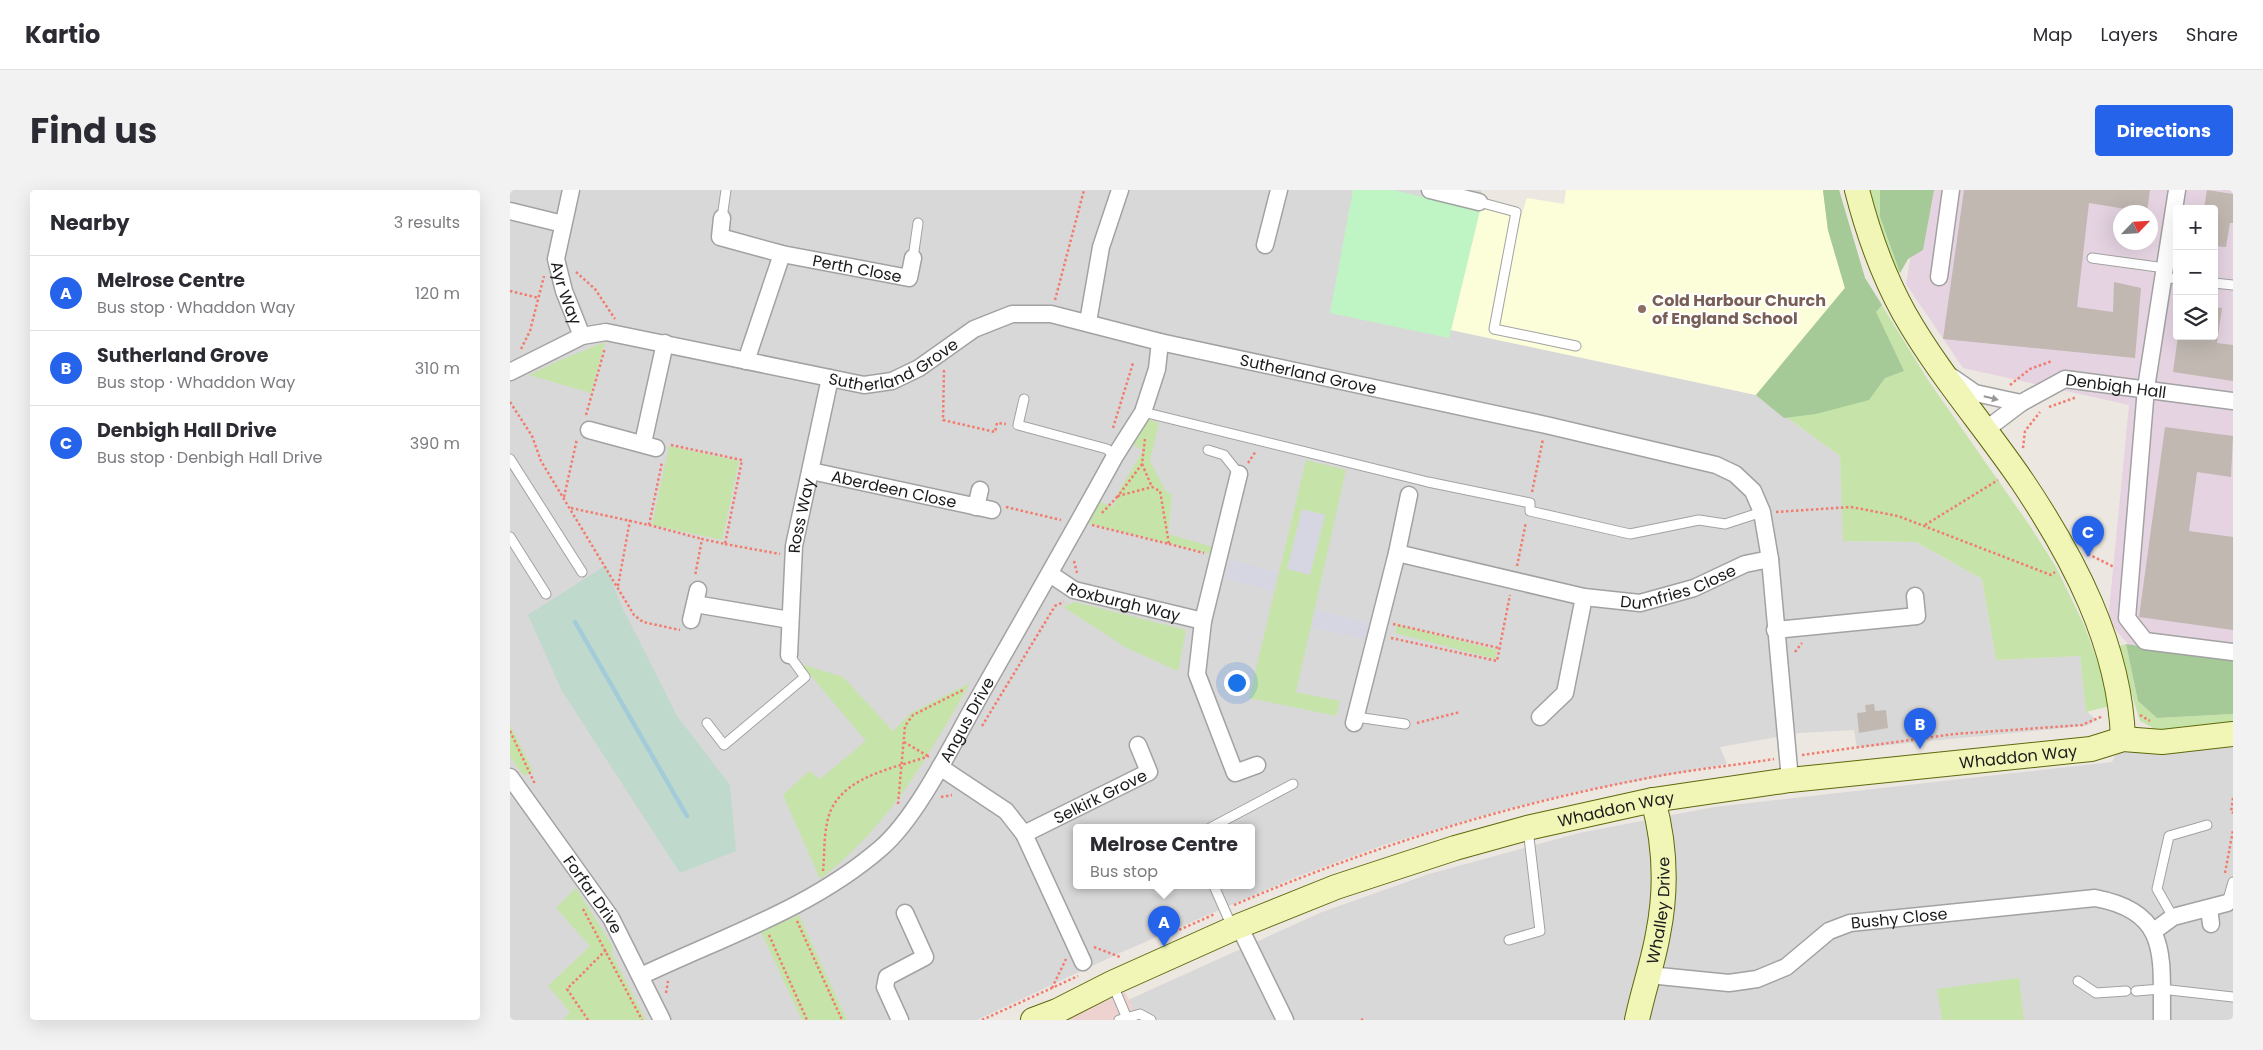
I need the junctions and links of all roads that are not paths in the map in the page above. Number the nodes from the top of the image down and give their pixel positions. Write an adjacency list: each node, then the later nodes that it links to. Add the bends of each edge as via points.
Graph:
1 (571, 190): 14 (street, Ayr Way)
2 (726, 190): 12 (lane, Perth Close)
3 (1120, 190): 23 (street, via 1101,247)
4 (1279, 190): 15 (street)
5 (1430, 190): 9 (street)
6 (1857, 190): 29 (street, via 1884,272 1905,315)
7 (1951, 190): 20 (street)
8 (2177, 190): 19 (street)
9 (1462, 194): 10 (street)
10 (1479, 202): 27 (lane, via 1516,212 1494,329)
11 (510, 211): 14 (street)
12 (722, 218): 16 (street, Perth Close, via 720,237)
13 (918, 223): 17 (lane, Perth Close)
14 (563, 224): 24 (street, Ayr Way, via 556,259 564,291)
15 (1266, 245)
16 (782, 254): 17 (street, Perth Close, via 908,278); 28 (street)
17 (913, 258)
18 (2092, 258): 19 (lane)
19 (2168, 275): 32 (street)
20 (1939, 277)
21 (2218, 283): 22 (lane)
22 (2233, 285)
23 (1088, 322): 25 (street, Sutherland Grove); 31 (street, Sutherland Grove, via 1051,314 1012,314 974,329 919,368 892,381 864,385)
24 (582, 336): 26 (street, Sutherland Grove, via 606,332); 30 (street, Sutherland Grove)
25 (1160, 342): 36 (street, Angus Drive, via 1157,369); 46 (street, Sutherland Grove, via 1716,465 1735,474)
26 (664, 343): 28 (street, Sutherland Grove); 37 (street, via 657,449)
27 (1576, 346)
28 (746, 361): 31 (street, Sutherland Grove)
29 (1936, 365): 35 (street, one-way to 35, via 1974,393); 38 (street)
30 (510, 372)
31 (830, 378): 42 (street, Ross Way)
32 (2146, 388): 34 (street, Denbigh Hall); 35 (street, Denbigh Hall, via 2065,379); 59 (street, via 2127,618 2145,641)
33 (1024, 399): 40 (lane, via 1018,425)
34 (2233, 401)
35 (2020, 403): 38 (street, Denbigh Hall)
36 (1143, 412): 40 (street, Angus Drive); 46 (lane, via 1428,482 1530,503 1530,511 1630,534 1699,520 1725,524)
37 (584, 428)
38 (1984, 431): 66 (street, via 2019,460 2050,526 2081,556 2081,583 2104,639 2121,706)
39 (1208, 450): 43 (lane, via 1224,455)
40 (1111, 452): 51 (street, Angus Drive)
41 (510, 459): 50 (lane)
42 (811, 471): 44 (street, Aberdeen Close, via 984,509); 56 (street, Ross Way, via 794,557)
43 (1239, 474): 57 (street, Roxburgh Way)
44 (980, 490)
45 (1409, 495): 48 (street)
46 (1771, 509): 49 (street, Sutherland Grove)
47 (510, 537): 52 (lane)
48 (1397, 554): 54 (street, Dumfries Close); 62 (street)
49 (1770, 559): 54 (street, Dumfries Close, via 1746,564 1694,588 1640,603); 58 (street, Sutherland Grove)
50 (582, 572)
51 (1050, 574): 57 (street, Roxburgh Way, via 1074,590); 68 (street, Angus Drive)
52 (546, 594)
53 (1916, 596): 58 (street, via 1917,616)
54 (1584, 597): 61 (street, via 1566,692)
55 (692, 606): 56 (street)
56 (790, 620): 60 (street, Ross Way)
57 (1203, 621): 69 (street, Roxburgh Way, via 1197,674 1202,691 1236,773)
58 (1775, 630): 71 (street, Sutherland Grove)
59 (2233, 652)
60 (789, 656): 63 (lane, via 805,677 724,745)
61 (1540, 717)
62 (1355, 720): 64 (lane)
63 (708, 724)
64 (1405, 724)
65 (2233, 734): 66 (street, Whaddon Way, via 2162,742)
66 (2123, 738): 71 (street, Whaddon Way, via 2092,749)
67 (1138, 745): 77 (street, Selkirk Grove, via 1149,772)
68 (934, 762): 77 (street, via 1006,811); 90 (street, Angus Drive, via 910,813 883,847 842,879 791,908)
69 (1257, 765)
70 (510, 777): 90 (street, Forfar Drive, via 611,918)
71 (1790, 780): 73 (street, Whaddon Way)
72 (1293, 784): 74 (lane)
73 (1654, 800): 76 (street, Whaddon Way); 89 (street, Whalley Drive, via 1662,832 1664,867 1659,932)
74 (1218, 824)
75 (2207, 825): 83 (lane, via 2169,836 2157,889)
76 (1527, 828): 85 (street, Whaddon Way, via 1336,887); 87 (lane, via 1540,931)
77 (1024, 834): 88 (street)
78 (2233, 882): 80 (lane)
79 (1216, 889): 85 (lane)
80 (2227, 903): 81 (street)
81 (2209, 908): 83 (street); 84 (street)
82 (905, 913): 99 (street, via 925,958 887,977 885,987)
83 (2173, 917): 86 (street)
84 (2211, 924)
85 (1236, 928): 92 (street, Whaddon Way); 102 (street)
86 (2154, 931): 89 (street, Bushy Close, via 2137,912 2117,902 2095,898 1850,923 1829,931 1786,967 1757,979 1729,983); 93 (street, via 2158,941)
87 (1510, 940)
88 (1077, 967)
89 (1649, 975): 103 (street, Whalley Drive)
90 (642, 976): 98 (street, Forfar Drive)
91 (2078, 981): 95 (lane, via 2096,993)
92 (1112, 983): 97 (lane); 100 (street, Whaddon Way, via 1057,1012)
93 (2161, 989): 94 (lane); 96 (lane); 104 (street)
94 (2136, 990)
95 (2126, 991)
96 (2233, 997)
97 (1123, 1018): 101 (lane, via 1140,1014)
98 (662, 1020)
99 (900, 1020)
100 (1033, 1020)
101 (1151, 1020)
102 (1285, 1020)
103 (1637, 1020)
104 (2162, 1020)

